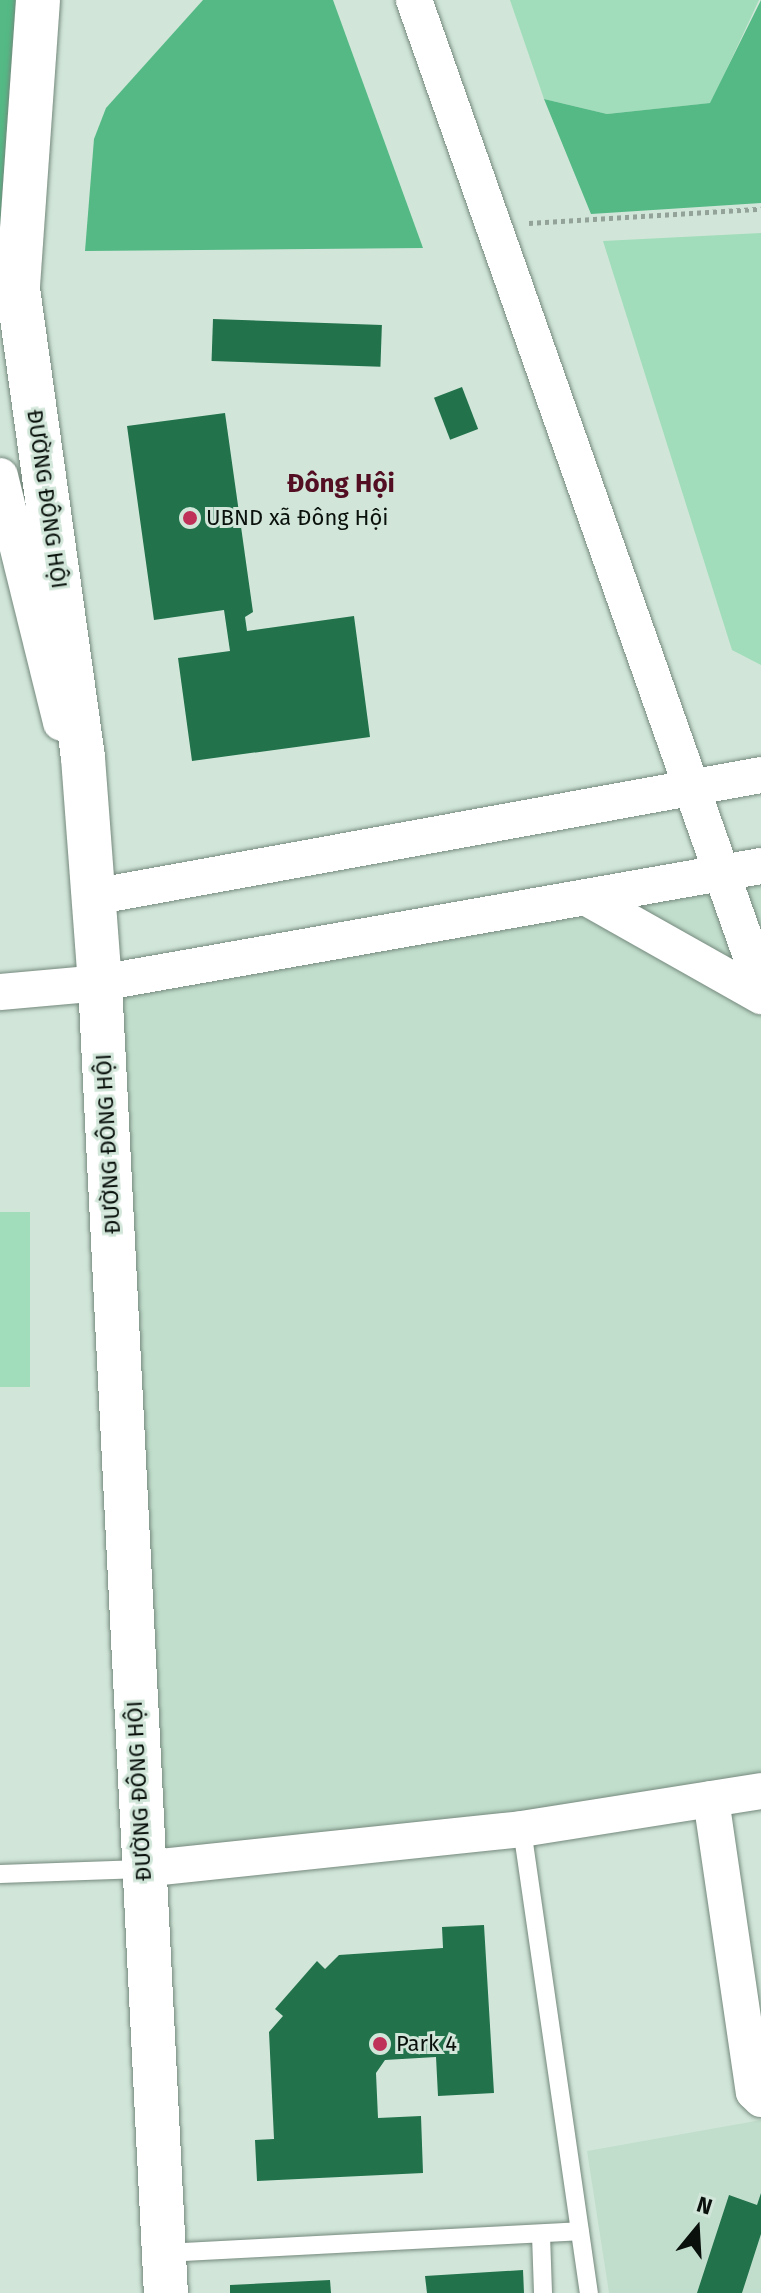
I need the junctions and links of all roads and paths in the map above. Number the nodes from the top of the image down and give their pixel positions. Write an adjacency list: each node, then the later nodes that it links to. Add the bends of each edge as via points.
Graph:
1 (38, 0): 8 (street, ĐƯỜNG ĐÔNG HỘI, via 18,289)
2 (414, 0): 4 (street)
3 (761, 209): 4 (path)
4 (492, 226): 7 (street)
5 (0, 476): 8 (street)
6 (761, 775): 7 (street)
7 (688, 789): 10 (street); 11 (street)
8 (88, 832): 11 (street, ĐƯỜNG ĐÔNG HỘI)
9 (761, 866): 10 (street)
10 (724, 874): 12 (street); 14 (street)
11 (93, 897): 13 (street, ĐƯỜNG ĐÔNG HỘI)
12 (587, 898): 13 (street); 16 (street)
13 (100, 983): 15 (street); 20 (street, ĐƯỜNG ĐÔNG HỘI)
14 (761, 985)
15 (0, 992)
16 (761, 996)
17 (761, 1791): 18 (street)
18 (711, 1799): 19 (street); 22 (street, via 754,2092)
19 (522, 1829): 20 (street); 23 (lane)
20 (142, 1869): 21 (lane); 25 (street, ĐƯỜNG ĐÔNG HỘI)
21 (0, 1874)
22 (761, 2099)
23 (579, 2231): 24 (lane); 27 (lane)
24 (541, 2235): 25 (lane); 26 (lane)
25 (165, 2273)
26 (543, 2293)
27 (589, 2293)

